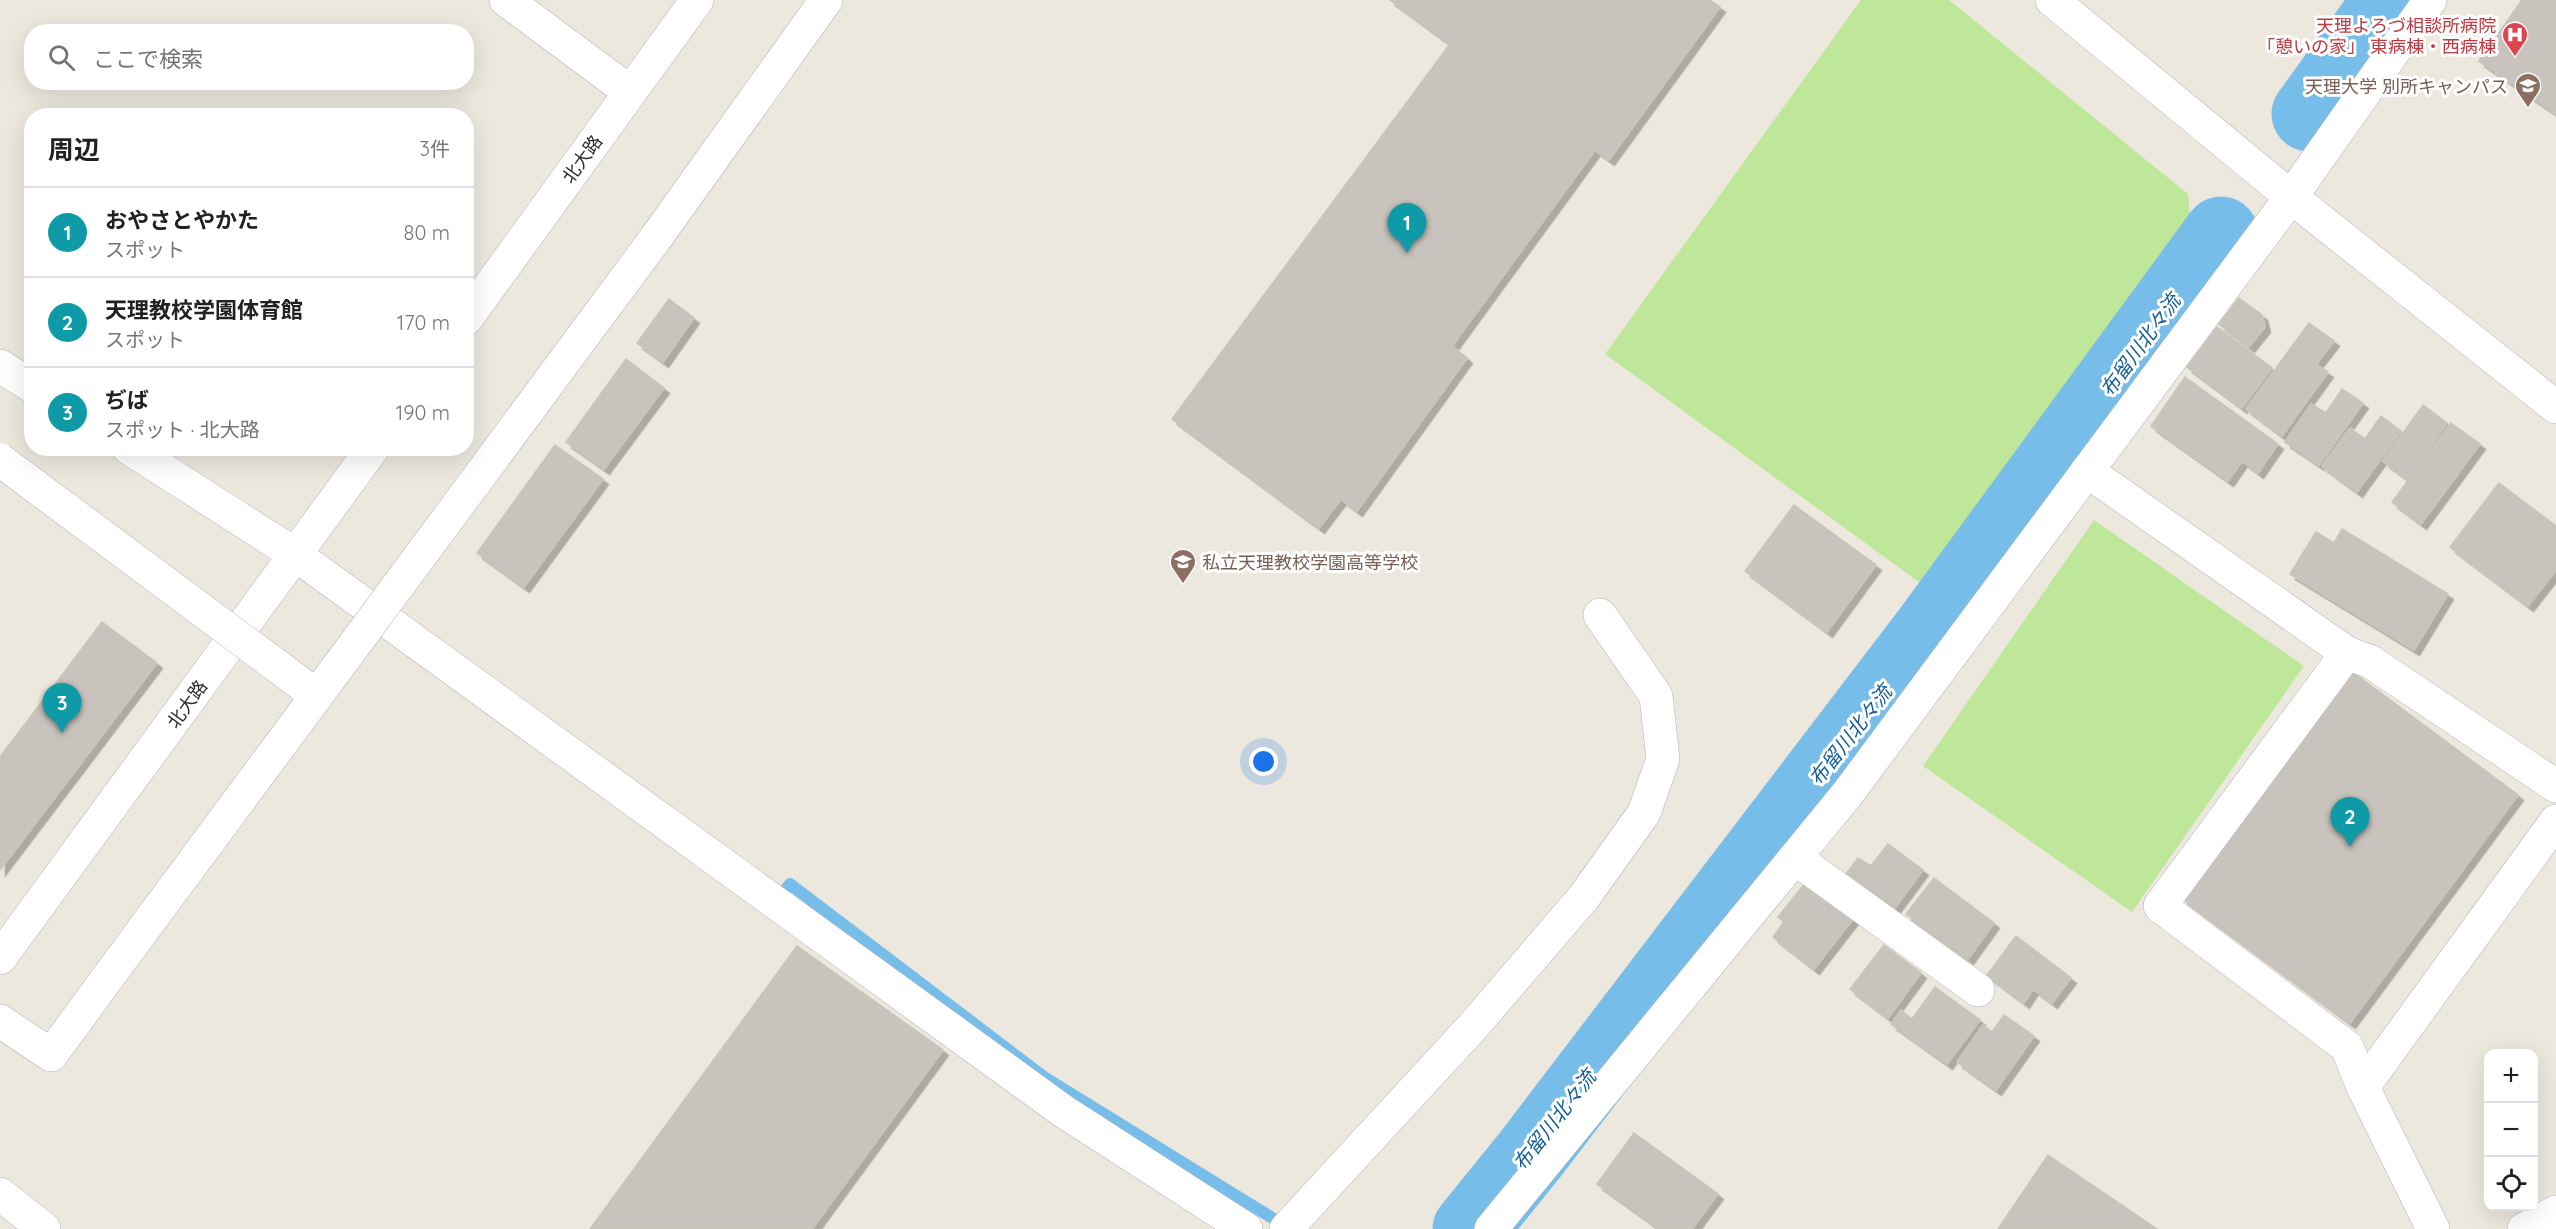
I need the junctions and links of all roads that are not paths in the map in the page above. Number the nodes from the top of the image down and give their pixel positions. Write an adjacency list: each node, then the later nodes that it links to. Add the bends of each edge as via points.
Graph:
1 (506, 0): 6 (street)
2 (697, 0): 6 (street, 北大路)
3 (826, 0): 19 (street, bridge, via 658,235)
4 (2430, 0): 7 (street)
5 (2069, 5): 7 (street)
6 (630, 93): 8 (street, 北大路)
7 (2282, 189): 11 (street); 15 (street)
8 (474, 308)
9 (0, 366): 10 (street)
10 (24, 381)
11 (2556, 407)
12 (141, 456): 16 (street)
13 (367, 456): 16 (street, 北大路)
14 (0, 460): 19 (street, bridge)
15 (2087, 471): 18 (street); 22 (street, via 1848,793)
16 (296, 555): 23 (street, 北大路); 30 (street, via 1063,1111)
17 (1600, 615): 31 (street, via 1656,696 1663,759 1644,813 1584,897)
18 (2347, 653): 20 (street, via 2371,662); 26 (street, via 2160,906 2347,1047)
19 (316, 695): 25 (street, bridge, via 51,1056)
20 (2556, 786)
21 (2556, 821): 26 (street)
22 (1795, 858): 24 (street); 32 (street)
23 (0, 958)
24 (1978, 990)
25 (0, 1021)
26 (2363, 1087): 33 (street)
27 (0, 1194): 29 (street)
28 (2556, 1212): 34 (street)
29 (44, 1229)
30 (1246, 1229)
31 (1286, 1229)
32 (1491, 1229)
33 (2433, 1229)
34 (2524, 1229)

